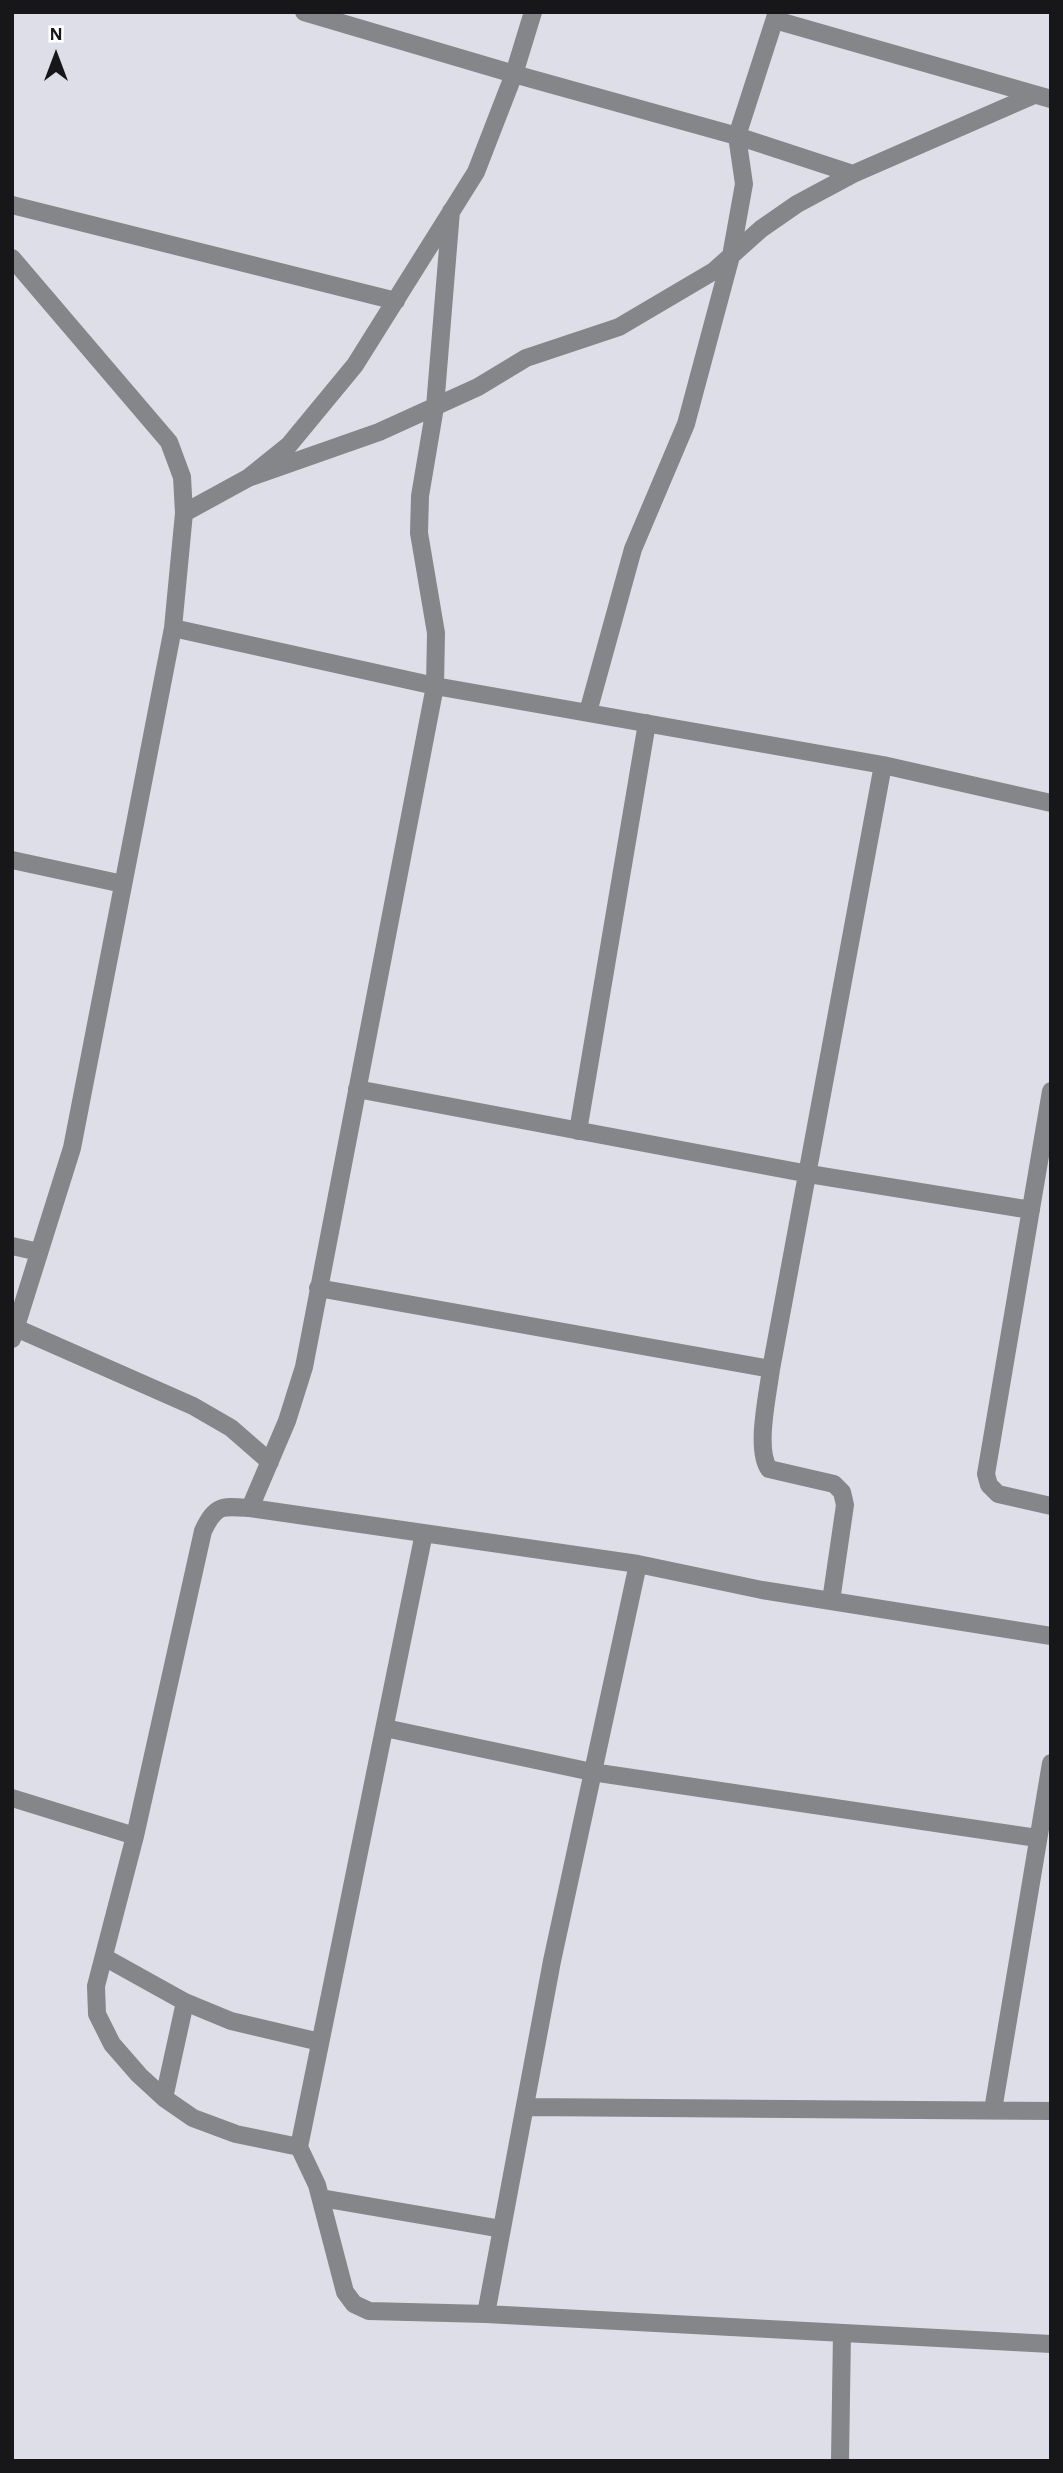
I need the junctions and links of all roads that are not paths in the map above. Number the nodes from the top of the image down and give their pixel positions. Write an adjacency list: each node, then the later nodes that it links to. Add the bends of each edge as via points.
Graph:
1 (304, 12): 4 (street)
2 (533, 12): 4 (street)
3 (776, 16): 5 (street); 6 (street)
4 (514, 74): 6 (street); 9 (street, via 476,172)
5 (1042, 97): 7 (street)
6 (737, 136): 7 (street); 10 (street, via 744,184)
7 (853, 174): 10 (street, via 797,204)
8 (12, 205): 12 (street)
9 (451, 211): 12 (street); 13 (street)
10 (731, 256): 13 (street, via 714,271 619,327 526,358); 18 (street, via 687,424 633,549)
11 (12, 258): 15 (street, via 169,442 182,477)
12 (396, 301): 14 (street, via 355,365 289,445)
13 (435, 407): 14 (street); 17 (street, via 420,496 419,533 436,633)
14 (248, 478): 15 (street)
15 (184, 513): 16 (street)
16 (173, 628): 17 (street); 23 (street)
17 (435, 686): 18 (street); 24 (street)
18 (588, 712): 19 (street)
19 (647, 723): 20 (street); 26 (street)
20 (883, 765): 21 (street); 27 (street)
21 (1051, 803)
22 (12, 860): 23 (street)
23 (123, 884): 30 (street, via 72,1148)
24 (357, 1089): 26 (street); 31 (street)
25 (1051, 1091): 28 (street)
26 (578, 1131): 27 (street)
27 (809, 1174): 28 (street); 33 (street)
28 (1031, 1210): 35 (street, via 986,1474 998,1494)
29 (12, 1246): 30 (street)
30 (39, 1252): 32 (street)
31 (318, 1288): 33 (street); 34 (street, via 304,1367)
32 (14, 1334): 34 (street, via 193,1406 231,1428)
33 (771, 1369): 39 (street, via 764,1462 769,1469 834,1484 842,1492 845,1505)
34 (270, 1462): 36 (street)
35 (1051, 1506)
36 (250, 1508): 37 (street); 45 (street, via 223,1507 212,1513 202,1531)
37 (424, 1533): 38 (street); 41 (street)
38 (638, 1564): 39 (street); 43 (street)
39 (831, 1601): 40 (street)
40 (1051, 1636)
41 (385, 1728): 43 (street); 49 (street)
42 (1051, 1763): 46 (street)
43 (592, 1772): 46 (street); 51 (street)
44 (12, 1798): 45 (street)
45 (135, 1836): 47 (street)
46 (1037, 1838): 52 (street)
47 (104, 1956): 48 (street); 50 (street, via 96,1986 97,2014 112,2043)
48 (185, 2002): 49 (street, via 231,2021); 50 (street)
49 (320, 2042): 54 (street)
50 (164, 2098): 54 (street, via 193,2118 236,2134)
51 (525, 2107): 52 (street); 56 (street)
52 (993, 2110): 53 (street)
53 (1051, 2111)
54 (299, 2147): 55 (street)
55 (321, 2198): 56 (street); 57 (street, via 345,2292 354,2304 369,2311)
56 (502, 2229): 57 (street)
57 (486, 2314): 58 (street)
58 (842, 2333): 59 (street); 60 (street)
59 (1051, 2344)
60 (840, 2461)

